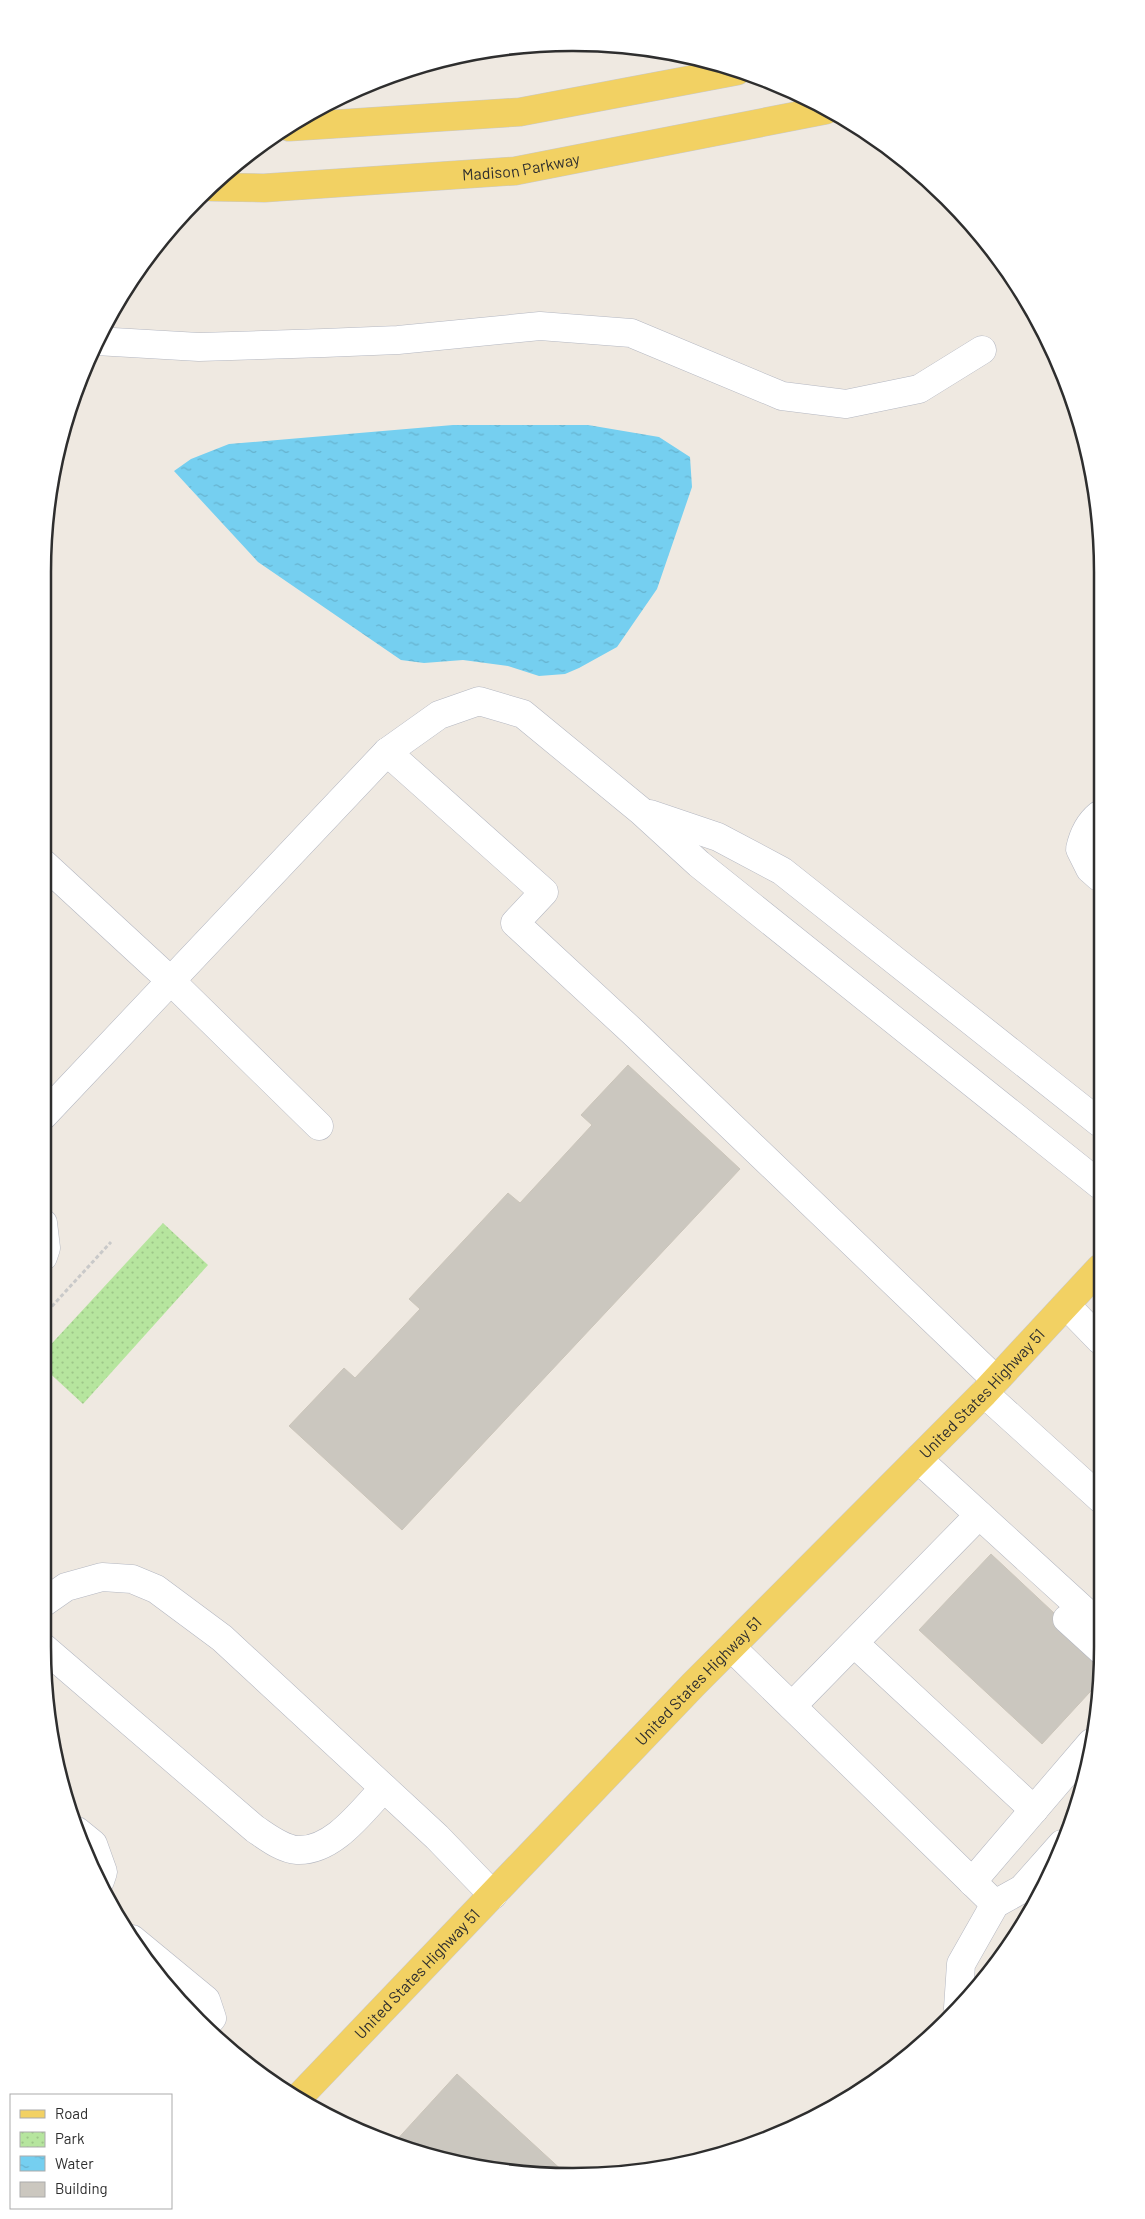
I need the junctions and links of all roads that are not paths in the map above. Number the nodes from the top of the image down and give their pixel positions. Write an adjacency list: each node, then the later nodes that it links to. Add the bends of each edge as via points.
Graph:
1 (723, 74): 3 (main road, via 520,112)
2 (816, 112): 4 (main road, Madison Parkway, via 515,171 264,188)
3 (304, 126)
4 (222, 187)
5 (105, 341): 6 (street, via 208,347 398,340 540,326 631,333 782,396 846,404 919,389)
6 (982, 350)
7 (387, 752): 8 (street, via 439,715 479,701 523,714); 12 (street); 20 (street, via 544,892 515,923 634,1032)
8 (641, 811): 14 (street, via 718,837 782,871); 16 (street, via 699,864)
9 (1094, 819): 11 (street, via 1084,833 1080,849)
10 (51, 870): 12 (street)
11 (1094, 873)
12 (171, 981): 13 (street); 15 (street)
13 (51, 1108)
14 (1094, 1118)
15 (319, 1126)
16 (1094, 1180)
17 (1094, 1275): 18 (main road, United States Highway 51)
18 (1066, 1305): 19 (street); 20 (main road, United States Highway 51)
19 (1094, 1334)
20 (990, 1386): 21 (main road, United States Highway 51); 22 (street)
21 (918, 1459): 23 (street); 28 (main road, United States Highway 51)
22 (1094, 1492)
23 (985, 1520): 25 (street); 26 (street); 27 (street, via 986,1546)
24 (51, 1597): 32 (street, via 66,1587 102,1577 132,1579 156,1589 222,1638)
25 (1094, 1620)
26 (854, 1643): 30 (street); 33 (street)
27 (1094, 1644)
28 (731, 1647): 30 (street); 38 (main road, United States Highway 51)
29 (51, 1655): 32 (street, via 255,1829 276,1843 296,1850 309,1849 327,1841 358,1816)
30 (792, 1706): 37 (street)
31 (1083, 1751): 33 (street)
32 (384, 1788): 38 (street)
33 (1034, 1810): 37 (street)
34 (89, 1841): 36 (street)
35 (1048, 1860): 39 (street, via 1022,1888)
36 (103, 1872)
37 (972, 1882): 39 (street)
38 (492, 1895): 43 (main road, United States Highway 51)
39 (995, 1904): 41 (street, via 961,1964)
40 (154, 1957): 42 (street, via 206,2000 212,2018)
41 (959, 1996)
42 (210, 2020)
43 (303, 2093)

